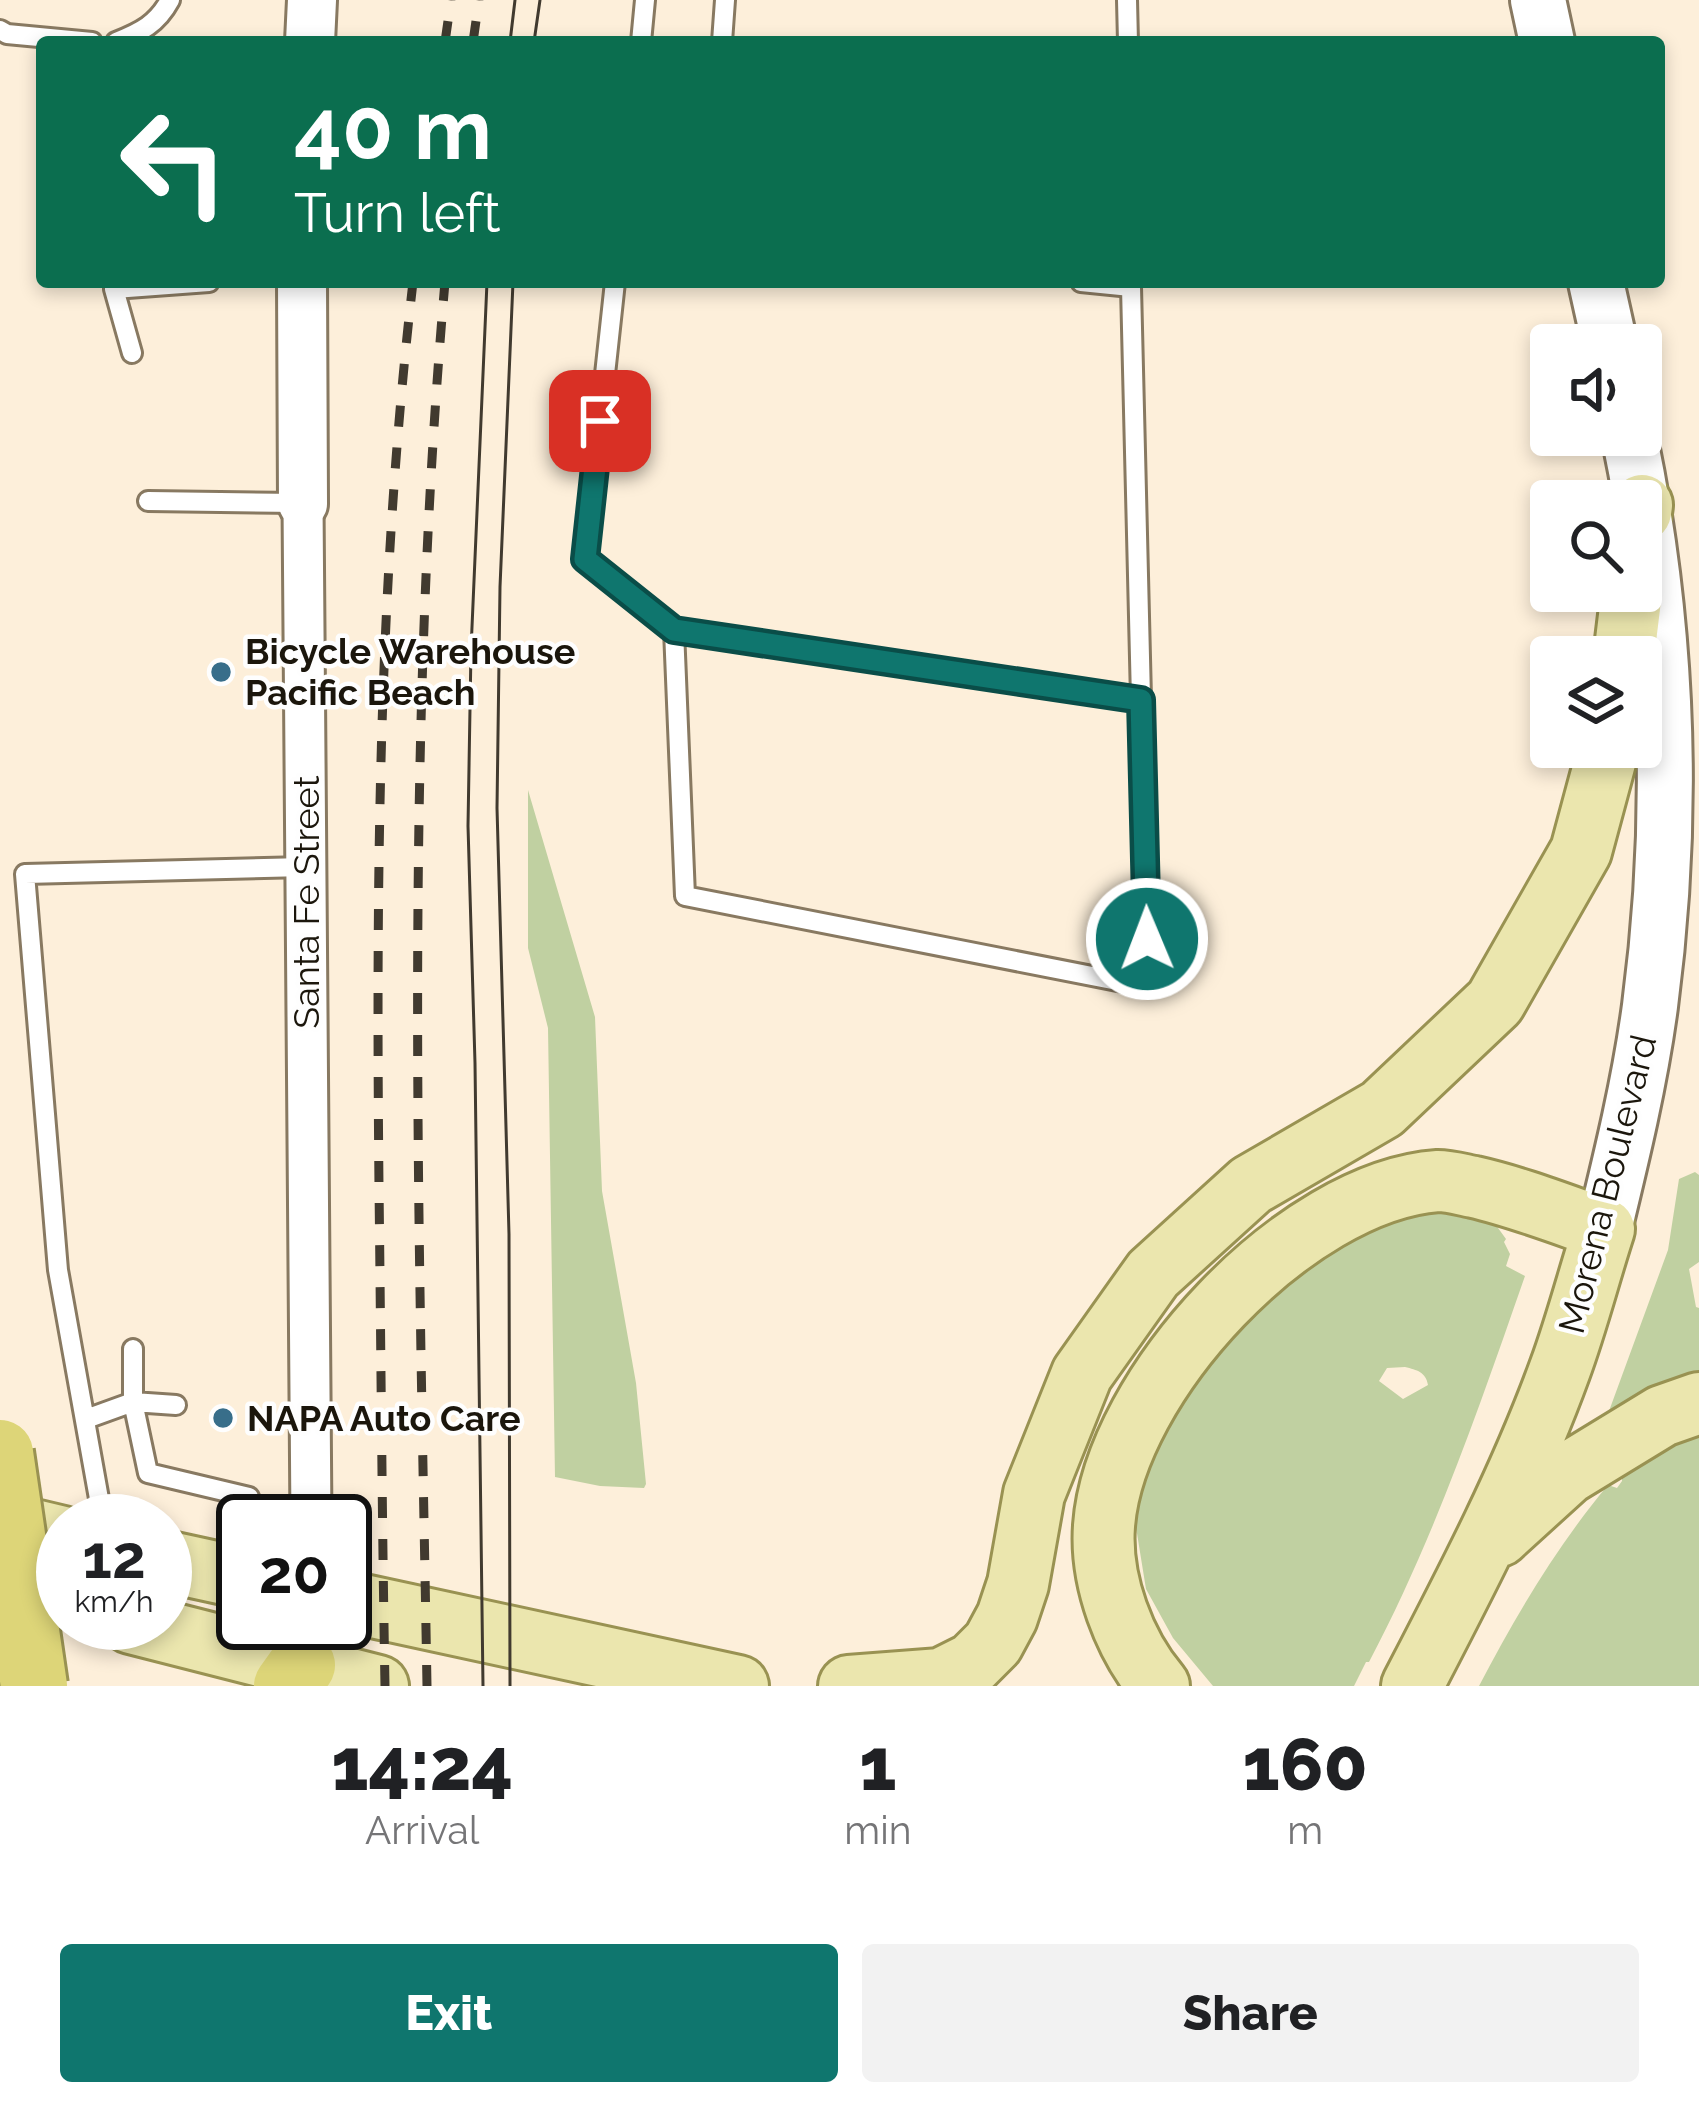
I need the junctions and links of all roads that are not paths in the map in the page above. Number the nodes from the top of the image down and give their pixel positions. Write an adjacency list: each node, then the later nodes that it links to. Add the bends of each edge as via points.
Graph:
1 (170, 0): 8 (lane, via 162,16)
2 (312, 0): 9 (street)
3 (645, 0): 10 (lane)
4 (725, 0): 11 (lane)
5 (1127, 0): 12 (lane)
6 (1538, 0): 13 (main road)
7 (0, 31): 14 (lane)
8 (130, 36)
9 (310, 36)
10 (642, 36)
11 (722, 36)
12 (1128, 36)
13 (1545, 36)
14 (36, 37)
15 (115, 288): 21 (lane)
16 (302, 288): 23 (street, Santa Fe Street)
17 (614, 288): 25 (lane, via 585,559)
18 (1131, 288): 26 (lane)
19 (1598, 288): 20 (main road)
20 (1606, 324)
21 (132, 353)
22 (148, 501): 23 (lane)
23 (303, 504): 28 (street, Santa Fe Street)
24 (1656, 612): 29 (main road, Morena Boulevard, via 1662,873 1639,1080)
25 (674, 630): 26 (lane); 26 (lane, via 685,896 1148,986)
26 (1141, 700)
27 (1603, 768): 50 (main road, via 1581,851 1495,1002 1382,1109 1252,1186 1153,1274 1082,1373 1034,1494 1018,1584 993,1643 941,1679)
28 (305, 867): 34 (lane, via 25,874 58,1270); 38 (street, Santa Fe Street)
29 (1604, 1229): 41 (main road, Morena Boulevard, via 1560,1367); 51 (main road, via 1442,1180 1396,1189 1297,1239 1201,1326 1134,1423 1104,1527 1120,1622)
30 (133, 1348): 31 (lane)
31 (133, 1402): 33 (lane); 34 (lane); 37 (lane, via 148,1473)
32 (1699, 1403): 41 (main road, via 1662,1416 1567,1474)
33 (176, 1405)
34 (86, 1419): 36 (lane)
35 (0, 1454): 47 (highway, bridge)
36 (98, 1494)
37 (236, 1494)
38 (311, 1494)
39 (0, 1522): 40 (main road)
40 (36, 1531)
41 (1481, 1552): 52 (main road, Morena Boulevard)
42 (0, 1592): 43 (main road)
43 (36, 1601)
44 (372, 1607): 49 (main road)
45 (192, 1643): 46 (main road)
46 (294, 1676): 48 (main road)
47 (34, 1686)
48 (378, 1686)
49 (738, 1686)
50 (849, 1686)
51 (1159, 1686)
52 (1412, 1686)

